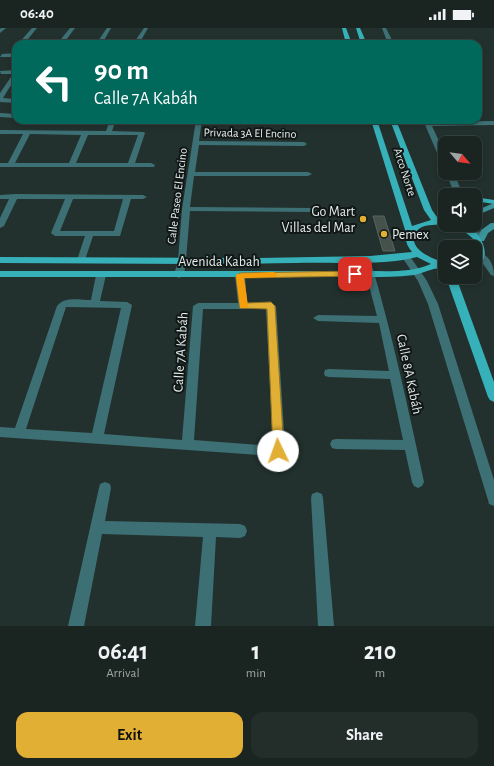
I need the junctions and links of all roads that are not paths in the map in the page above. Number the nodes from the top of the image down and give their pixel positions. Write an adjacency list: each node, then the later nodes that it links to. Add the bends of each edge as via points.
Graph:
1 (4, 28): 9 (street)
2 (35, 28): 10 (street)
3 (73, 28): 11 (street)
4 (110, 28): 12 (street)
5 (146, 28): 13 (street)
6 (344, 28): 14 (main road)
7 (358, 28): 15 (main road)
8 (384, 28): 16 (street)
9 (0, 32)
10 (24, 40)
11 (63, 40)
12 (102, 40)
13 (138, 40)
14 (348, 40)
15 (362, 40)
16 (389, 40)
17 (2, 56): 18 (street)
18 (12, 56)
19 (2, 72): 20 (street)
20 (12, 72)
21 (12, 79): 22 (street)
22 (0, 99): 23 (street)
23 (12, 100)
24 (12, 108): 26 (street)
25 (0, 116): 26 (street)
26 (7, 116): 27 (street)
27 (12, 116)
28 (482, 118): 29 (street)
29 (494, 118)
30 (111, 124): 40 (street)
31 (198, 124): 41 (street, Calle Paseo El Encino)
32 (375, 124): 65 (main road, Arco Norte)
33 (395, 124): 61 (main road, Arco Norte, via 428,210)
34 (428, 124): 43 (street)
35 (482, 124): 36 (street)
36 (494, 124)
37 (0, 132): 38 (street)
38 (27, 132): 39 (street); 45 (street)
39 (85, 133): 40 (street); 46 (street)
40 (108, 133): 47 (street, via 142,133)
41 (195, 143): 42 (street, Privada 3A El Encino); 49 (street, Calle Paseo El Encino)
42 (304, 144)
43 (438, 146)
44 (0, 165): 45 (street)
45 (10, 165): 46 (street)
46 (72, 165): 47 (street)
47 (131, 165): 48 (street)
48 (151, 165)
49 (191, 174): 50 (street); 58 (street, Calle Paseo El Encino)
50 (308, 174)
51 (15, 196): 52 (street); 53 (street); 63 (street)
52 (0, 197)
53 (70, 197): 54 (street); 68 (street, via 56,234)
54 (128, 197): 55 (street); 68 (street, via 117,234)
55 (143, 197)
56 (482, 201): 57 (main road)
57 (494, 204): 60 (main road)
58 (186, 209): 59 (street); 78 (street, Calle Paseo El Encino)
59 (313, 210)
60 (482, 210)
61 (438, 219)
62 (438, 222): 65 (main road, via 423,223)
63 (0, 226)
64 (494, 226): 69 (main road)
65 (410, 232): 72 (main road, Arco Norte, via 410,245)
66 (471, 232): 69 (main road)
67 (476, 232): 69 (street)
68 (90, 234): 77 (street)
69 (479, 237): 70 (main road)
70 (481, 240)
71 (482, 242): 73 (main road, via 485,251)
72 (417, 254): 74 (main road, Avenida Kabah); 80 (main road)
73 (482, 256)
74 (406, 257): 75 (main road, Avenida Kabah); 82 (street)
75 (366, 259): 78 (main road, Avenida Kabah); 85 (street, Calle 8A Kabáh)
76 (0, 260): 77 (main road, Avenida Kabah)
77 (81, 260): 78 (main road, Avenida Kabah)
78 (182, 260): 87 (street, Calle Paseo El Encino)
79 (482, 263): 83 (street)
80 (438, 264)
81 (438, 266): 82 (main road, Avenida Kabah)
82 (415, 272): 85 (main road, Avenida Kabah); 106 (street, via 433,304)
83 (494, 273)
84 (0, 274): 86 (main road, Avenida Kabah)
85 (370, 274): 88 (main road, Avenida Kabah); 93 (street, Calle 8A Kabáh)
86 (100, 275): 87 (main road, Avenida Kabah); 90 (street)
87 (179, 275): 88 (main road, Avenida Kabah)
88 (240, 276): 91 (street)
89 (454, 284): 96 (main road)
90 (95, 304): 98 (street, via 68,303 60,308); 99 (street, via 127,305)
91 (243, 306): 101 (street, Calle 7A Kabáh, via 198,306); 101 (street, Calle 7A Kabáh, via 271,306 283,452)
92 (318, 318): 93 (street)
93 (383, 320): 95 (street, Calle 8A Kabáh)
94 (329, 373): 95 (street)
95 (395, 375): 102 (street, Calle 8A Kabáh)
96 (494, 397)
97 (0, 432): 98 (street, Calle 7A Kabáh)
98 (19, 433): 99 (street, Calle 7A Kabáh)
99 (97, 439): 101 (street, Calle 7A Kabáh)
100 (336, 444): 102 (street)
101 (188, 445)
102 (410, 445): 103 (street, Calle 8A Kabáh)
103 (418, 482)
104 (105, 488): 107 (street)
105 (317, 498): 112 (street)
106 (494, 500)
107 (97, 527): 108 (street); 110 (street)
108 (210, 530): 109 (street); 111 (street)
109 (240, 531)
110 (76, 626)
111 (203, 626)
112 (326, 626)

